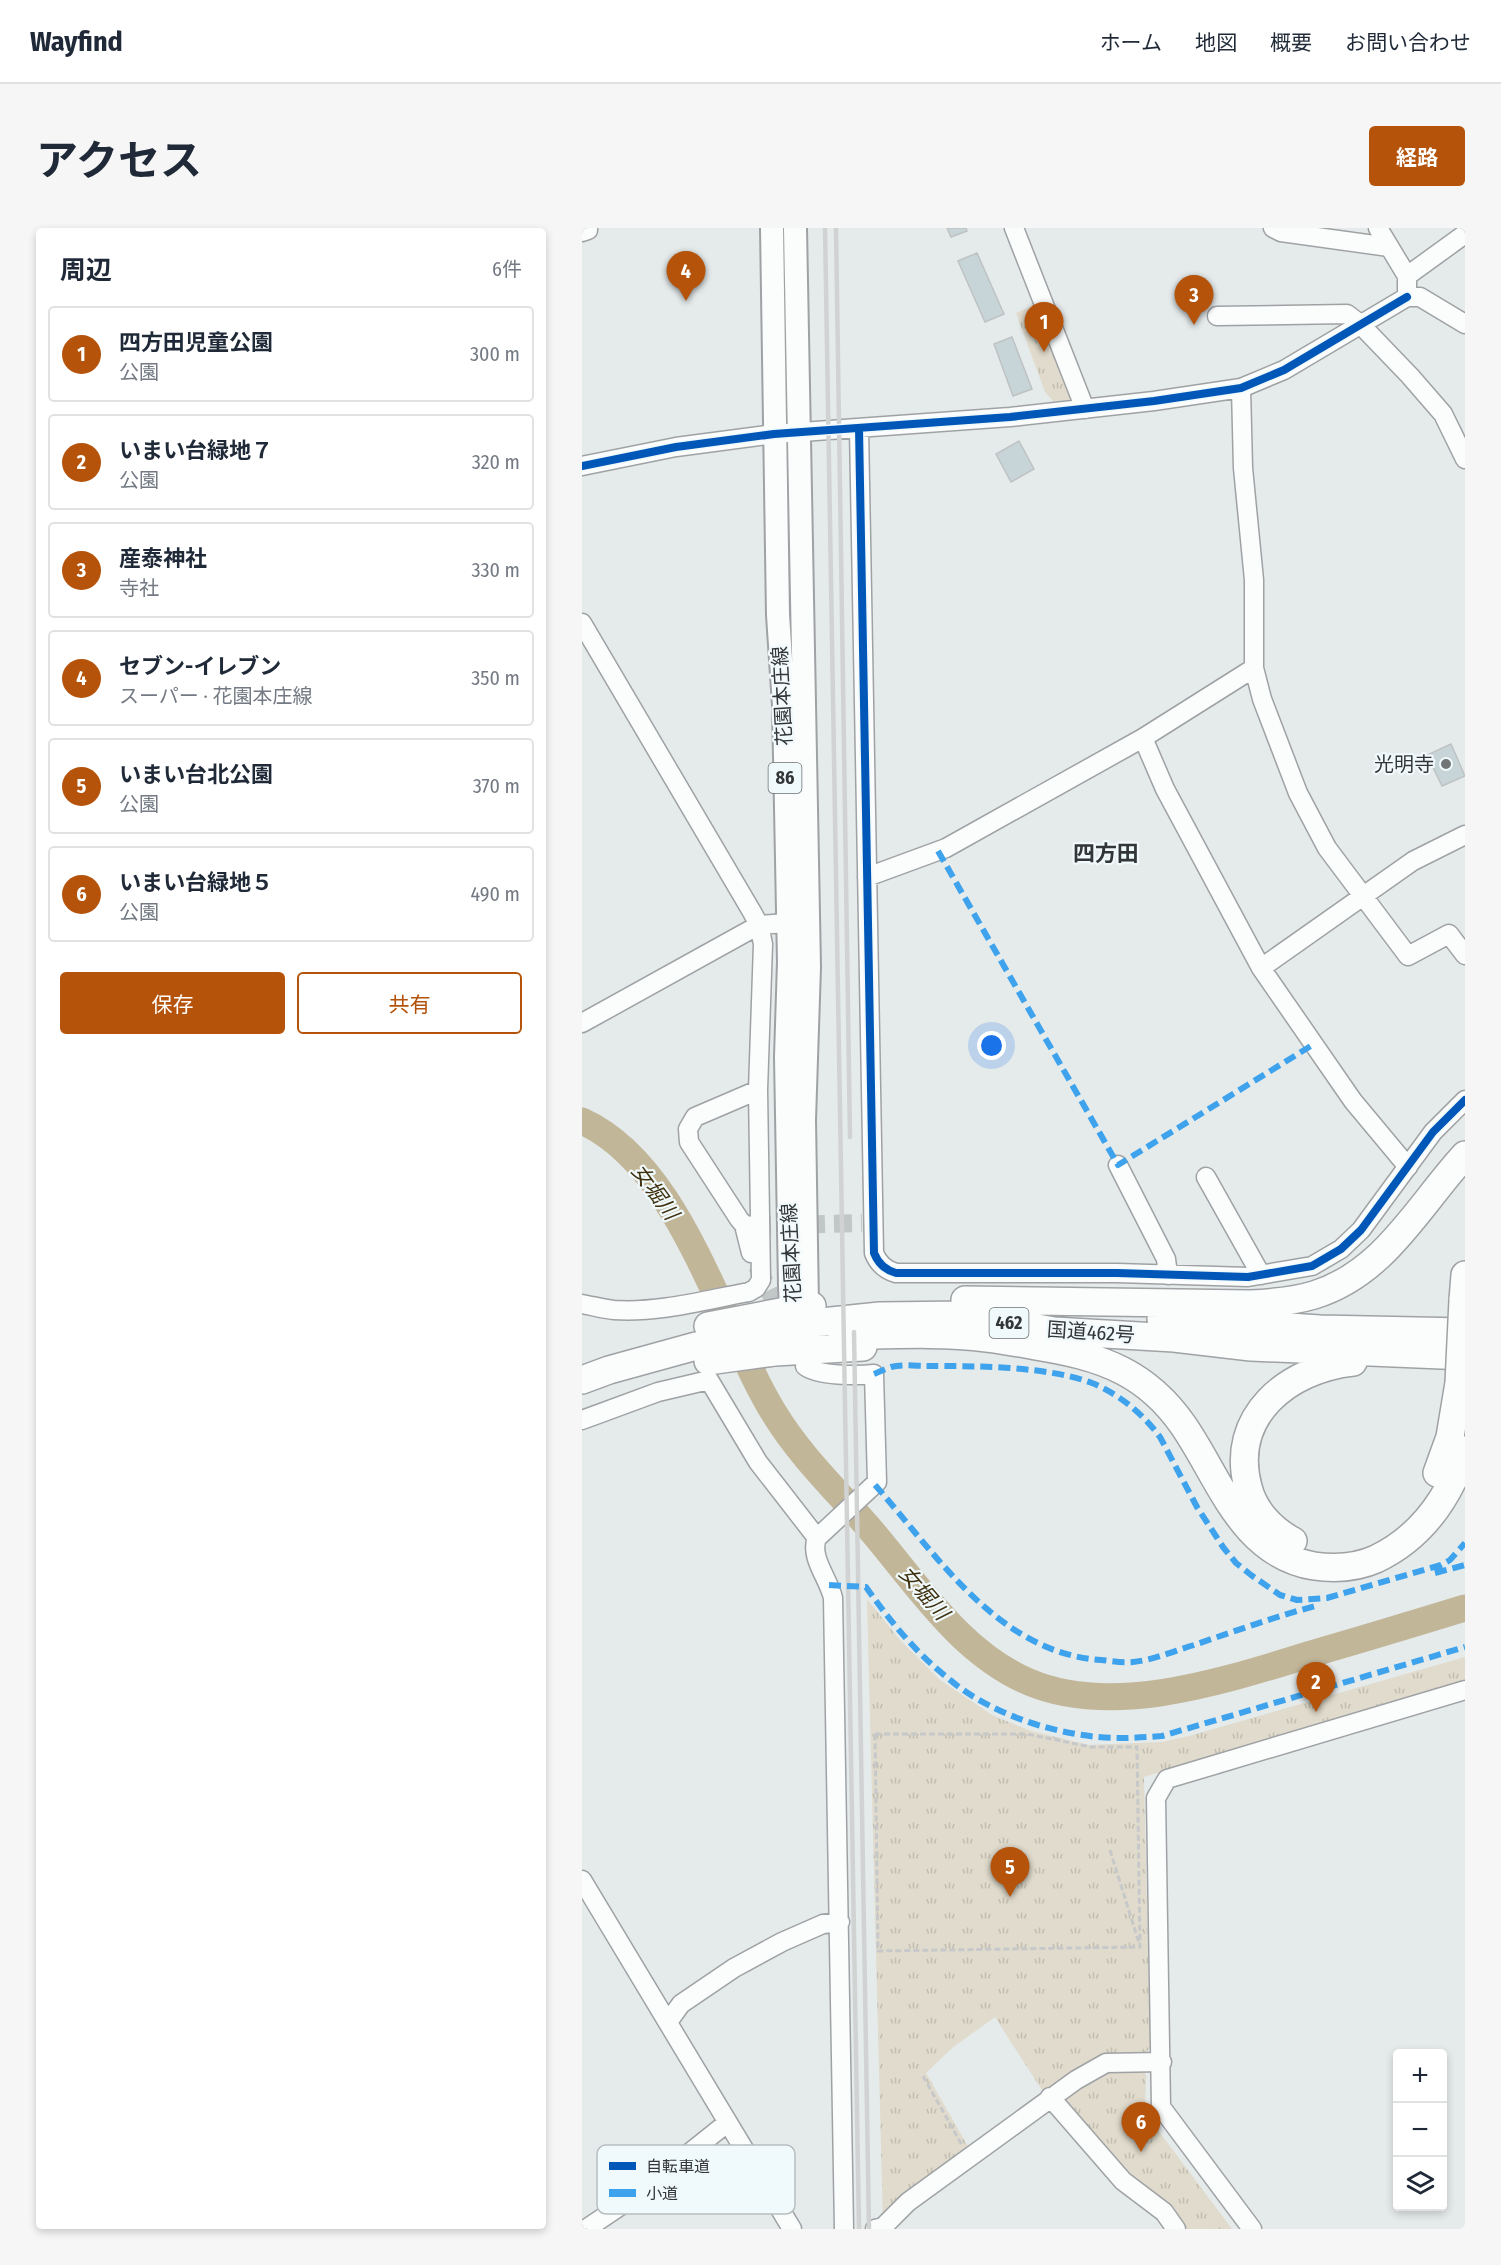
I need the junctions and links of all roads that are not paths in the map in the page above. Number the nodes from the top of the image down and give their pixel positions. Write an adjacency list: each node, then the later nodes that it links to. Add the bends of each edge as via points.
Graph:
1 (588, 228): 7 (street)
2 (772, 228): 19 (main road, 花園本庄線 / 86)
3 (795, 228): 18 (main road, 花園本庄線 / 86)
4 (1014, 228): 16 (street)
5 (1273, 228): 9 (street)
6 (1378, 228): 9 (street)
7 (582, 232)
8 (1465, 234): 10 (street)
9 (1389, 247): 10 (street)
10 (1407, 276): 11 (street)
11 (1407, 297): 13 (street); 14 (street, via 1420,297)
12 (1217, 316): 13 (street, via 1347,314)
13 (1360, 324): 15 (street, via 1284,370); 20 (street, via 1443,414)
14 (1465, 324)
15 (1241, 388): 16 (street); 23 (street, via 1243,468 1254,580)
16 (1085, 409): 17 (street)
17 (858, 428): 18 (street); 26 (street)
18 (798, 432): 19 (street); 45 (main road, 花園本庄線 / 86, via 809,967)
19 (774, 434): 21 (street); 28 (main road, 花園本庄線 / 86)
20 (1465, 459)
21 (582, 466)
22 (582, 623): 29 (street)
23 (1254, 668): 24 (street); 27 (street, via 1298,793 1327,848)
24 (1143, 738): 26 (street, via 946,848); 31 (street, via 1165,789)
25 (1465, 835): 27 (street, via 1413,861)
26 (867, 877): 40 (street, via 868,1223 877,1260 896,1273)
27 (1362, 897): 30 (street, via 1408,956 1449,934); 31 (street)
28 (788, 923): 29 (street); 45 (main road, 花園本庄線 / 86, via 786,1057)
29 (759, 925): 32 (street); 33 (street, via 763,944)
30 (1465, 954)
31 (1261, 968): 37 (street, via 1353,1101)
32 (582, 1023)
33 (758, 1090): 39 (street, via 695,1118 688,1129 689,1142 749,1226); 46 (street, via 762,1274 756,1288)
34 (1465, 1100): 37 (street, via 1432,1132)
35 (1465, 1155): 43 (highway, via 1405,1230 1372,1263 1336,1287 1315,1295 1250,1304)
36 (1118, 1165): 40 (street, via 1166,1259)
37 (1408, 1167): 41 (street, via 1361,1230 1341,1249 1312,1266)
38 (1206, 1177): 41 (street)
39 (751, 1253)
40 (1168, 1275): 41 (street)
41 (1261, 1275)
42 (1464, 1287): 53 (highway, bridge)
43 (965, 1300): 45 (highway, 国道462号 / 462, via 904,1299); 47 (highway, 国道462号 / 462, via 1088,1315 1320,1329)
44 (582, 1304): 48 (street, via 629,1311)
45 (800, 1313): 46 (highway, 国道462号 / 462); 49 (highway, via 817,1334 829,1336 986,1338); 50 (highway, 国道462号 / 462, via 833,1319 965,1315 1054,1331 1251,1347)
46 (762, 1323): 48 (highway); 48 (highway, 国道462号 / 462); 49 (highway, via 878,1346)
47 (1465, 1332)
48 (692, 1336): 51 (highway, 国道462号 / 462); 54 (highway, 国道462号 / 462); 55 (highway, via 653,1372)
49 (1053, 1349): 57 (highway, via 1103,1362 1155,1393 1183,1425 1252,1533 1284,1557 1303,1564 1346,1568 1368,1562 1405,1542 1437,1509)
50 (1465, 1356)
51 (582, 1361)
52 (805, 1366): 58 (street, via 824,1373 874,1374 877,1479)
53 (1462, 1373): 53 (highway, via 1356,1362 1310,1372 1286,1385 1260,1411 1245,1442 1245,1477 1257,1508 1281,1534 1313,1548 1350,1548 1384,1534 1413,1510 1435,1477 1450,1437)
54 (582, 1380)
55 (582, 1395)
56 (582, 1420): 58 (street, via 658,1392 709,1380 758,1462)
57 (1465, 1450)
58 (819, 1536): 61 (street, via 814,1549 833,1598)
59 (1465, 1690): 63 (street, via 1167,1779 1156,1798)
60 (582, 1880): 62 (street)
61 (840, 1922): 62 (street, via 823,1924 734,1968 681,2004); 72 (street)
62 (668, 2022): 65 (street)
63 (1162, 2062): 64 (street, via 1106,2063); 75 (street, via 1161,2107)
64 (1050, 2097): 73 (street, via 908,2202 883,2227); 74 (street, via 1123,2181 1164,2212)
65 (727, 2122): 66 (street); 67 (street)
66 (699, 2145)
67 (741, 2145)
68 (608, 2214): 70 (street)
69 (783, 2214): 71 (street)
70 (586, 2229)
71 (792, 2229)
72 (844, 2229)
73 (875, 2229)
74 (1176, 2229)
75 (1252, 2229)

